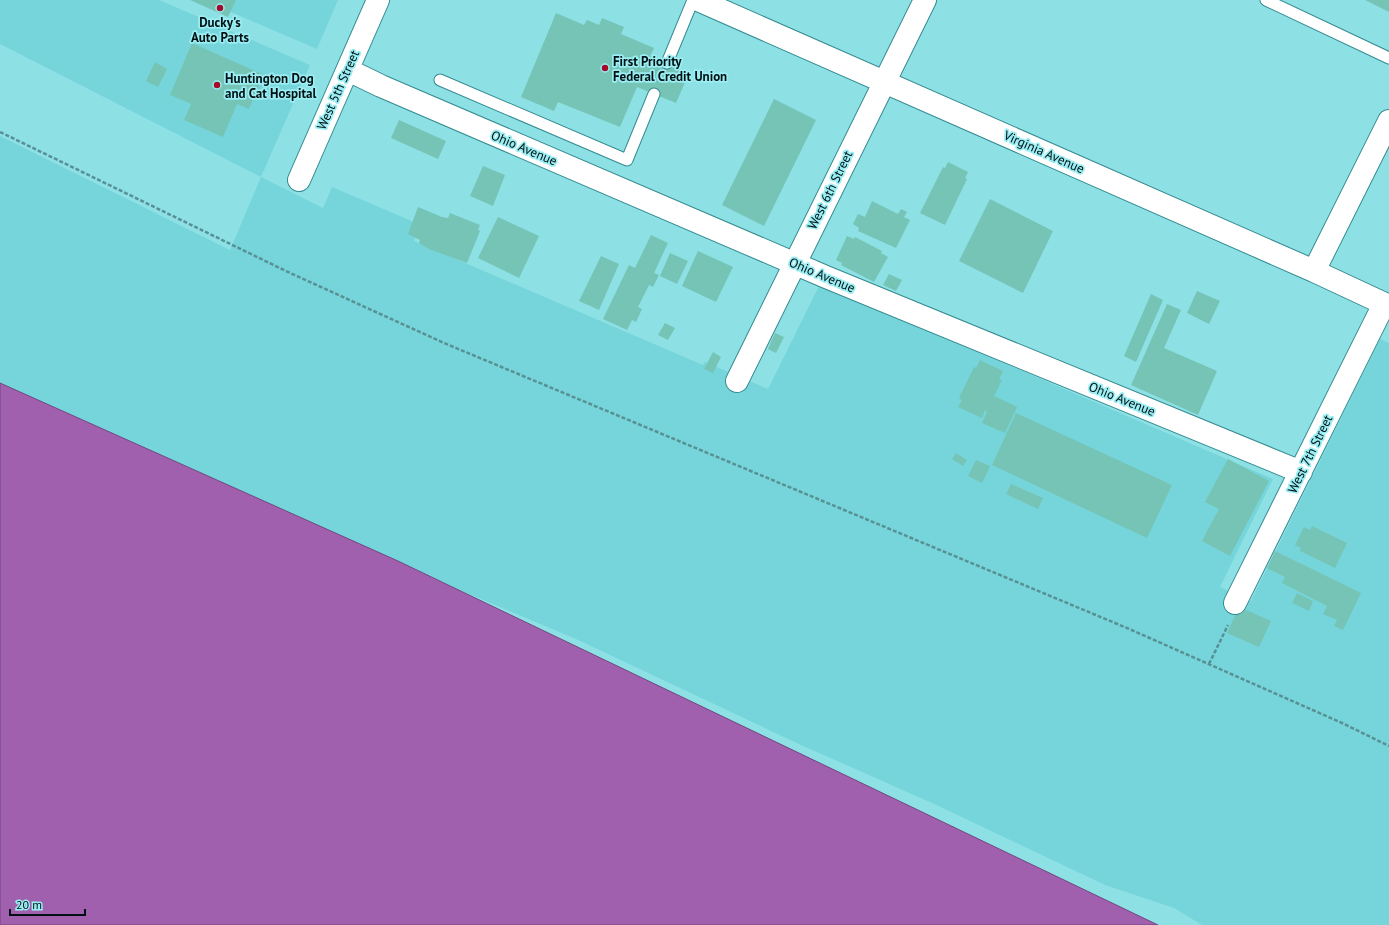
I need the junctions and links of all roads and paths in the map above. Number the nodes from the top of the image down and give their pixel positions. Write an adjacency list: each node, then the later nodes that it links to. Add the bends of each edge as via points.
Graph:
1 (378, 0): 8 (street, West 5th Street)
2 (693, 0): 7 (lane)
3 (698, 0): 10 (street, Virginia Avenue)
4 (925, 0): 10 (street, West 6th Street)
5 (1266, 0): 6 (lane)
6 (1389, 58)
7 (667, 64)
8 (348, 70): 14 (street, West 5th Street); 15 (street, Ohio Avenue)
9 (440, 80): 11 (lane, via 627,160)
10 (884, 82): 15 (street, West 6th Street); 16 (street, Virginia Avenue)
11 (654, 94)
12 (1389, 121): 16 (street)
13 (0, 132): 21 (path, via 288,272 444,343)
14 (299, 180)
15 (794, 263): 18 (street, West 6th Street); 19 (street, Ohio Avenue)
16 (1314, 271): 17 (street, Virginia Avenue)
17 (1387, 305): 19 (street, West 7th Street)
18 (737, 381)
19 (1301, 472): 20 (street, West 7th Street)
20 (1233, 611): 21 (path)
21 (1209, 664): 22 (path)
22 (1389, 746)

